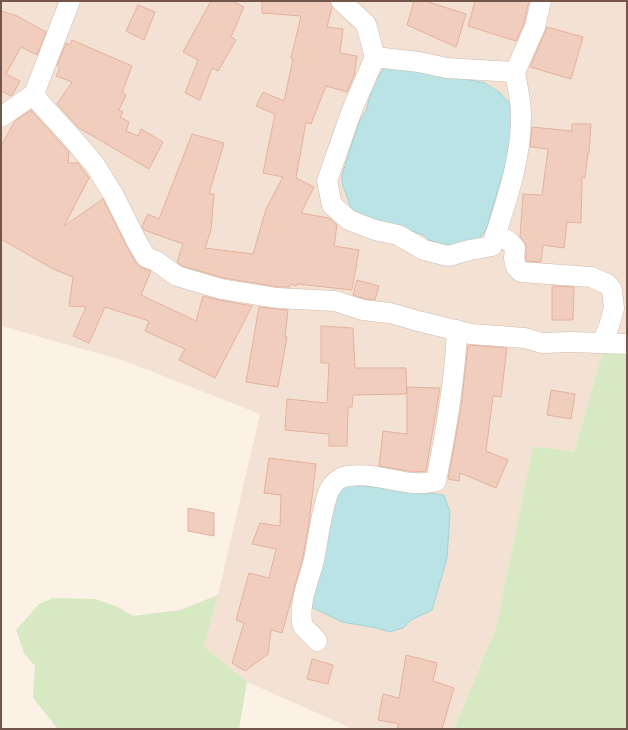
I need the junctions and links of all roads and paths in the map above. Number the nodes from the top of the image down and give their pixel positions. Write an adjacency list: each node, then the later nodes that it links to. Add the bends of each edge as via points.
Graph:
1 (70, 1): 6 (street)
2 (341, 1): 4 (street, via 366,24)
3 (541, 1): 5 (street, via 536,27)
4 (375, 57): 5 (street, via 447,68); 8 (street, via 352,110 327,181 332,204 349,220 398,235 424,250 448,256 492,246)
5 (514, 72): 8 (street, via 522,113 520,143)
6 (34, 94): 7 (street); 9 (street, via 95,165 146,257 177,276 221,290 278,298 335,301 362,310 390,313)
7 (1, 117)
8 (495, 235): 10 (street, via 504,237 515,248 516,267 521,272 591,277 607,284 612,290 614,308)
9 (457, 330): 10 (street, via 471,334 525,338 542,343); 12 (street, via 447,425 436,481 428,484 354,476 343,477 329,490 301,611 302,624)
10 (602, 342): 11 (street)
11 (627, 344)
12 (317, 640)

